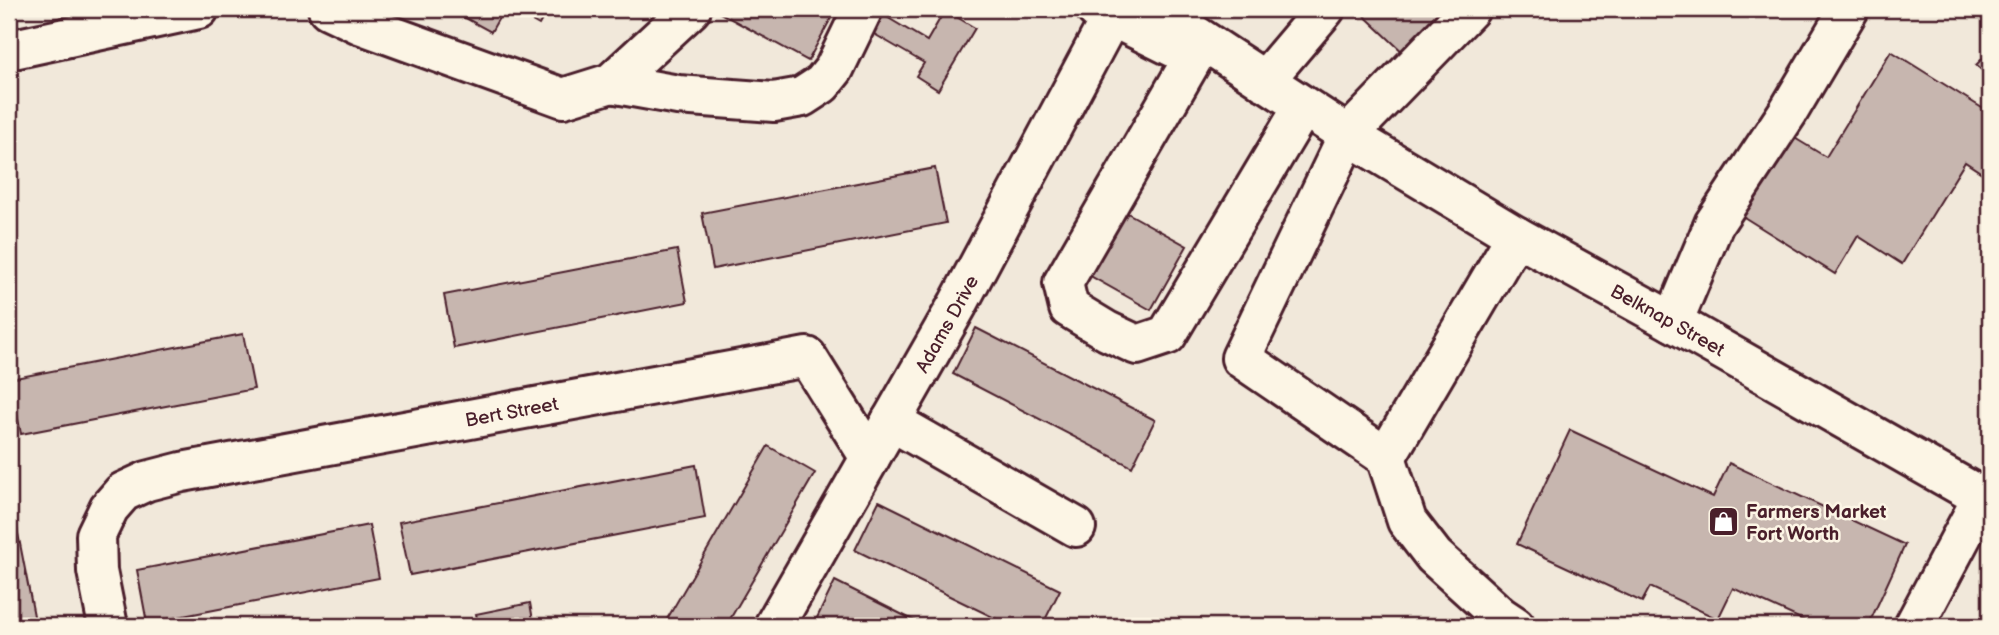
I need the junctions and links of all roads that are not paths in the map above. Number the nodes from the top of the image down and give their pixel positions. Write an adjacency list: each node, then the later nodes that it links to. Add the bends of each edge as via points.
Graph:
1 (199, 9): 11 (street)
2 (328, 9): 10 (street)
3 (691, 9): 14 (street)
4 (863, 9): 14 (street, via 834,69 802,97 774,102 678,95)
5 (1157, 9): 13 (street, Belknap Street)
6 (1325, 9): 13 (street)
7 (1470, 9): 16 (street)
8 (1849, 9): 18 (street, via 1714,224)
9 (1103, 13): 12 (street, Belknap Street); 19 (street, Adams Drive, via 958,304)
10 (385, 20): 14 (street, via 563,98)
11 (9, 50)
12 (1193, 58): 15 (street, Belknap Street); 15 (street, via 1063,283 1069,308 1107,331 1137,345 1167,335)
13 (1264, 81): 16 (street, Belknap Street)
14 (611, 83)
15 (1300, 111): 16 (street, Belknap Street)
16 (1348, 135): 17 (street, Belknap Street); 20 (street, via 1241,358)
17 (1516, 236): 18 (street, Belknap Street); 20 (street)
18 (1673, 322): 22 (street, Belknap Street)
19 (891, 421): 21 (street, Adams Drive); 23 (street)
20 (1386, 457): 26 (street, via 1407,522 1434,556)
21 (870, 458): 24 (street, Bert Street, via 807,357 181,472 123,492 96,535 97,571); 25 (street, Adams Drive)
22 (1986, 500): 27 (street)
23 (1076, 527)
24 (108, 626)
25 (774, 626)
26 (1515, 626)
27 (1914, 626)

